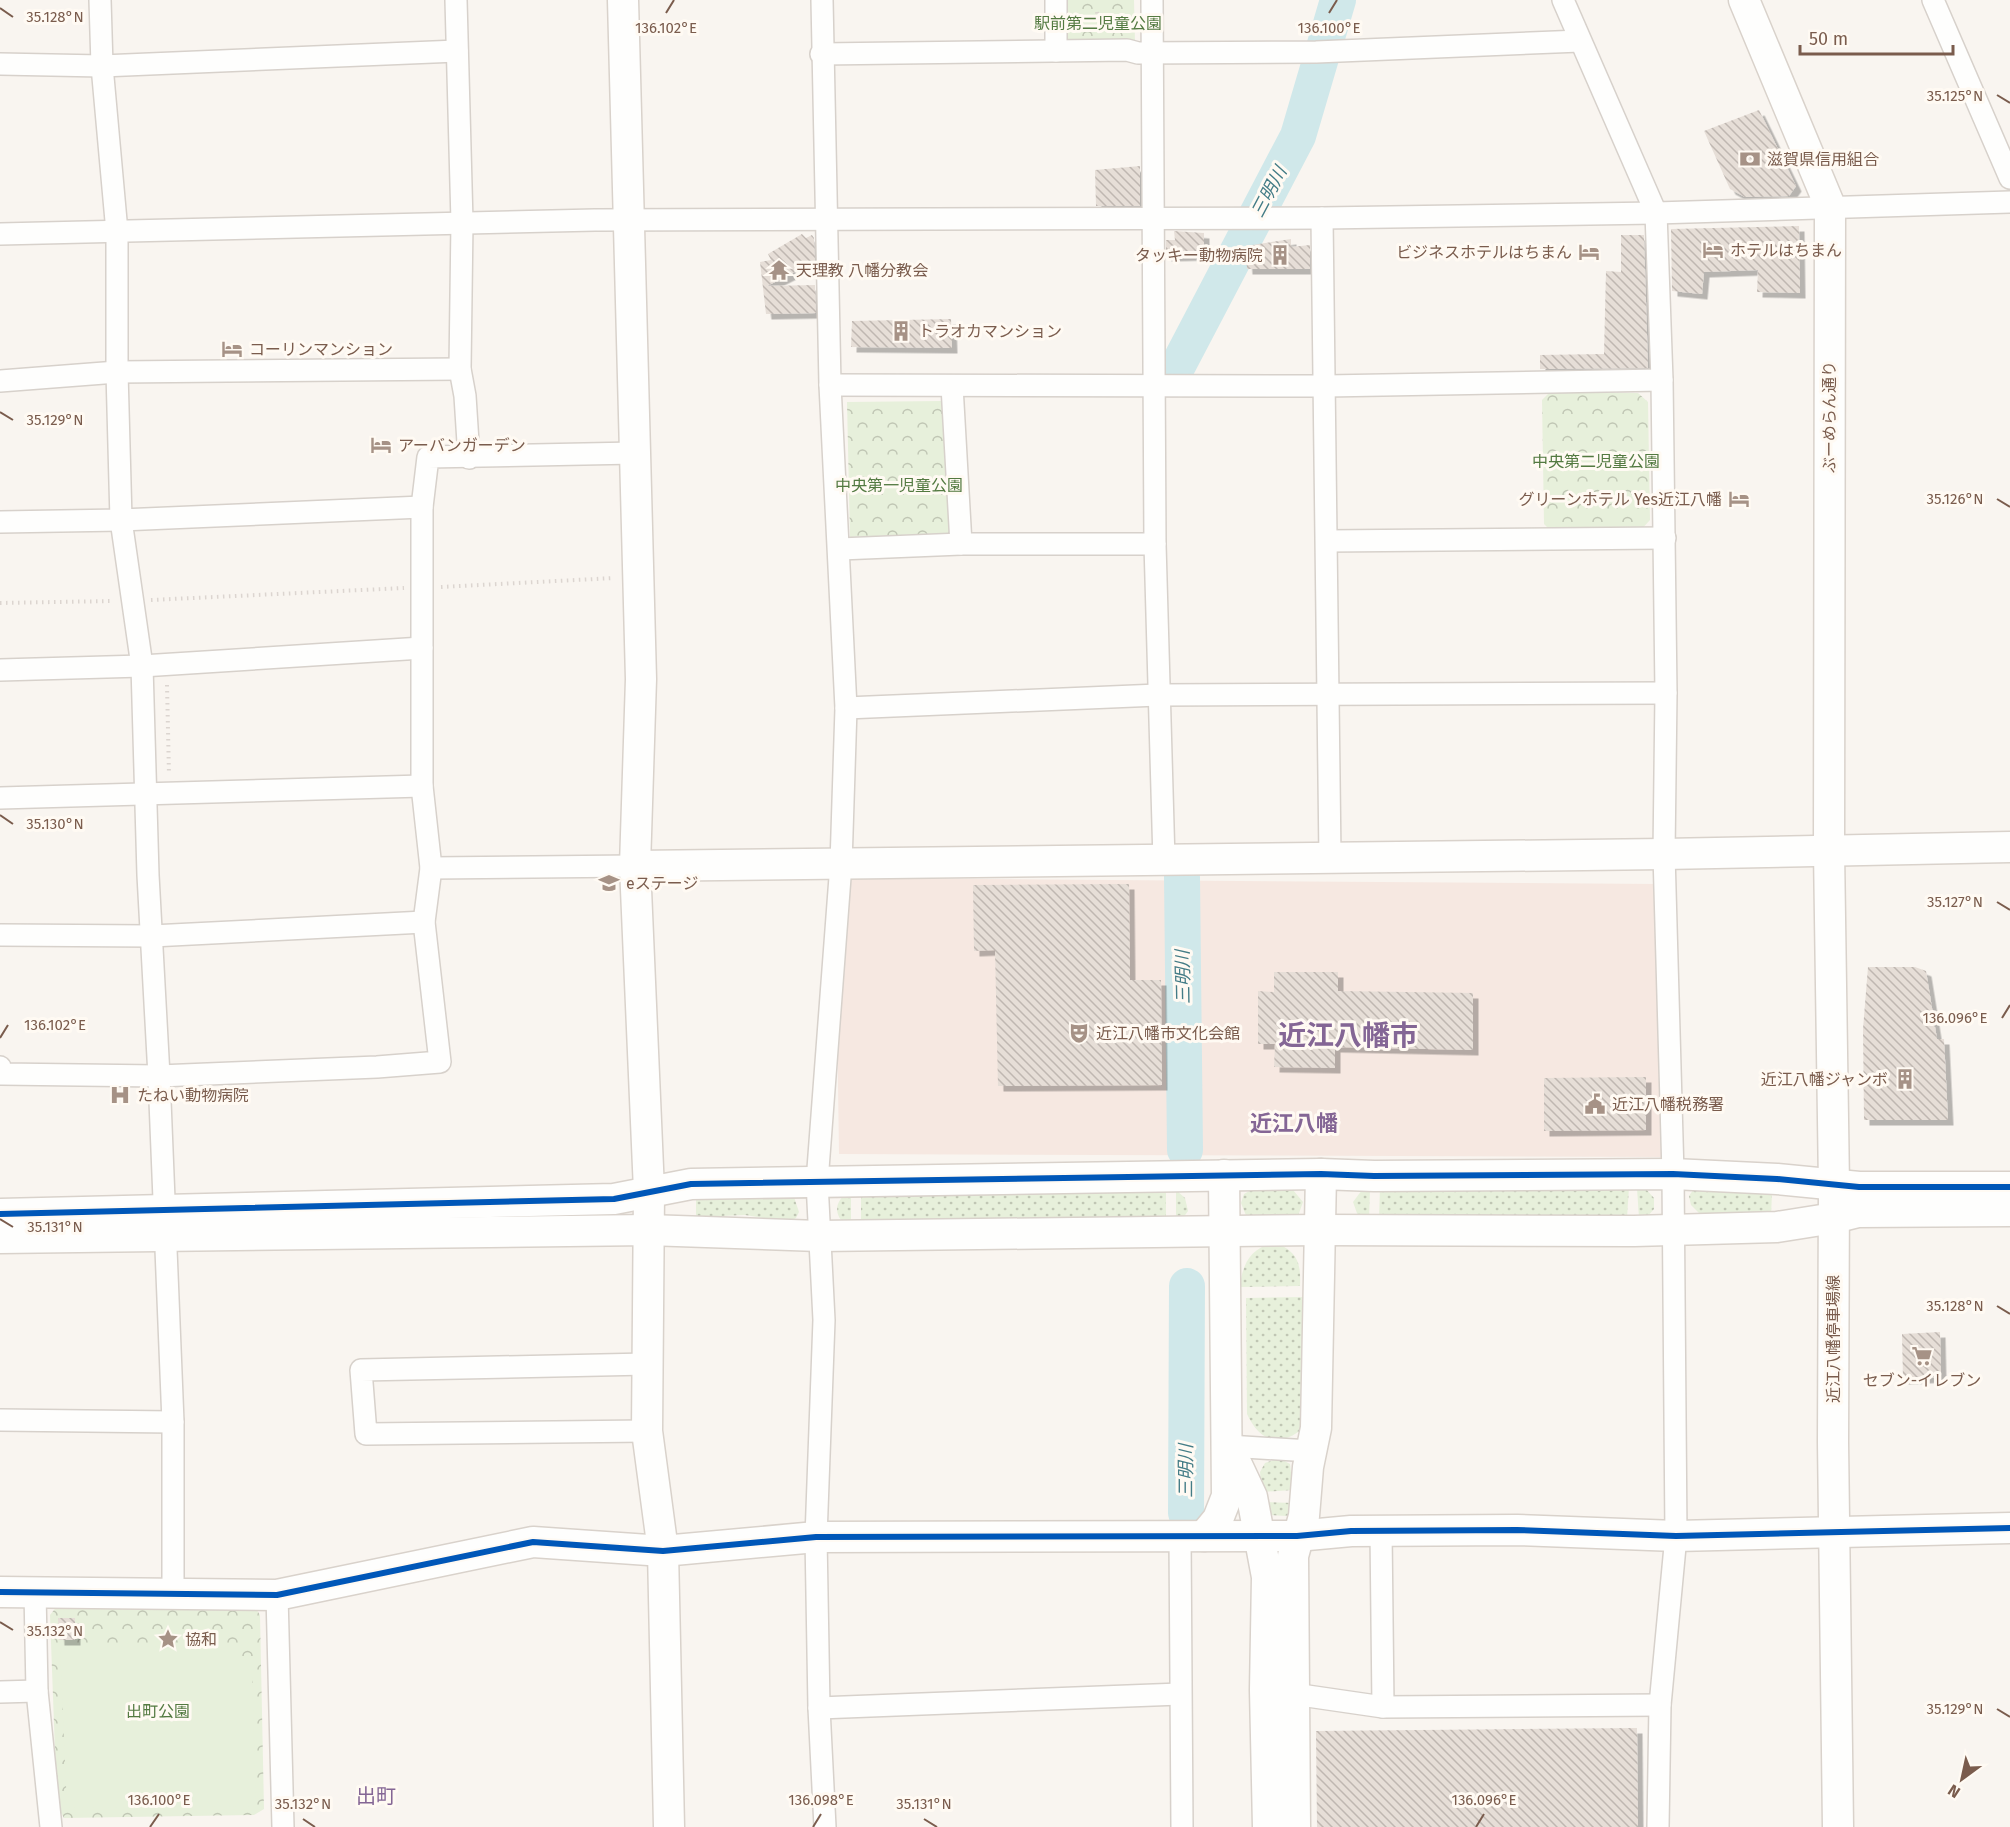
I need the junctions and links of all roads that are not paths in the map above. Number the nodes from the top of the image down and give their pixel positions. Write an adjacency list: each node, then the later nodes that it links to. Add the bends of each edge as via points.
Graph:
1 (100, 0): 16 (street)
2 (456, 0): 11 (street)
3 (623, 0): 23 (street)
4 (822, 0): 14 (street)
5 (1056, 0): 12 (street)
6 (1152, 0): 13 (street)
7 (1563, 0): 10 (street)
8 (1744, 0): 19 (street, ぶーめらん通り)
9 (1933, 0): 17 (street)
10 (1580, 41): 13 (street, via 1323,51); 20 (street)
11 (457, 51): 16 (street); 25 (street)
12 (1056, 51): 13 (street); 14 (street)
13 (1152, 52): 24 (street)
14 (821, 54): 22 (street)
15 (0, 64): 16 (street)
16 (102, 66): 26 (street)
17 (2010, 178)
18 (2010, 202): 19 (street)
19 (1830, 206): 20 (street); 57 (street, ぶーめらん通り)
20 (1656, 213): 21 (street); 30 (street)
21 (1322, 218): 24 (street); 35 (street)
22 (825, 219): 23 (street); 24 (street); 32 (street)
23 (629, 220): 25 (street); 36 (street)
24 (1154, 220): 34 (street)
25 (462, 222): 26 (street); 28 (street)
26 (117, 232): 27 (street); 29 (street)
27 (0, 234)
28 (459, 369): 29 (street); 37 (street)
29 (117, 372): 31 (street); 39 (street)
30 (1662, 380): 35 (street); 41 (street)
31 (0, 381)
32 (830, 386): 33 (street); 45 (street)
33 (952, 386): 34 (street); 43 (street)
34 (1153, 386): 35 (street); 44 (street)
35 (1326, 386): 42 (street)
36 (635, 453): 37 (street); 62 (street, via 641,679)
37 (469, 458): 38 (street, via 428,457)
38 (422, 507): 39 (street); 46 (street)
39 (121, 520): 40 (street); 47 (street)
40 (0, 522)
41 (1665, 538): 42 (street); 49 (street)
42 (1327, 541): 50 (street)
43 (961, 544): 44 (street); 45 (street)
44 (1155, 544): 51 (street)
45 (840, 549): 52 (street)
46 (422, 648): 47 (street); 53 (street)
47 (142, 666): 48 (street); 54 (street)
48 (0, 670)
49 (1666, 693): 50 (street); 58 (street)
50 (1328, 694): 51 (street); 59 (street)
51 (1158, 695): 52 (street); 60 (street)
52 (846, 708): 61 (street)
53 (422, 786): 54 (street); 63 (street)
54 (147, 795): 55 (street); 66 (street)
55 (0, 798)
56 (2010, 847): 57 (street)
57 (1829, 851): 58 (street); 73 (street, 近江八幡停車場線)
58 (1664, 854): 59 (street); 70 (street)
59 (1330, 858): 60 (street)
60 (1164, 861): 61 (street)
61 (841, 864): 62 (street); 72 (street)
62 (635, 866): 63 (street); 75 (street)
63 (431, 868): 64 (street)
64 (424, 922): 66 (street); 68 (street, via 440,1062)
65 (0, 935): 66 (street)
66 (152, 936): 68 (street)
67 (0, 1067): 68 (street, via 1,1074)
68 (159, 1076): 79 (street)
69 (1321, 1174): 70 (street); 71 (street); 82 (street)
70 (1673, 1174): 73 (street); 80 (street)
71 (1224, 1175): 72 (street); 83 (street)
72 (817, 1182): 75 (street, via 691,1184); 84 (street)
73 (1834, 1186): 74 (street); 78 (street, 近江八幡停車場線)
74 (2010, 1187)
75 (649, 1191): 79 (street, via 614,1200); 81 (street)
76 (2010, 1211): 78 (street, via 1858,1212)
77 (0, 1214): 79 (street)
78 (1834, 1218): 80 (street, via 1777,1227); 94 (street, 近江八幡停車場線)
79 (166, 1223): 81 (street); 85 (street); 88 (street)
80 (1673, 1229): 82 (street); 98 (street)
81 (648, 1230): 84 (street); 86 (street)
82 (1320, 1230): 83 (street); 91 (street, via 1316,1428)
83 (1225, 1231): 84 (street); 90 (street)
84 (819, 1236): 99 (street, via 824,1320)
85 (0, 1238)
86 (647, 1364): 89 (street); 89 (street, via 361,1370 366,1434)
87 (0, 1420): 88 (street)
88 (173, 1422): 103 (street)
89 (647, 1431): 100 (street)
90 (1228, 1446): 91 (street); 95 (street, via 1227,1496 1218,1520); 96 (street, via 1252,1497)
91 (1310, 1451): 97 (street, via 1307,1496)
92 (2010, 1528): 94 (street)
93 (1381, 1531): 97 (street); 98 (street, via 1517,1530); 110 (street)
94 (1835, 1531): 98 (street); 120 (street, 近江八幡停車場線)
95 (1192, 1536): 96 (street); 99 (street); 108 (street)
96 (1260, 1536): 97 (street); 107 (street)
97 (1297, 1536): 107 (street)
98 (1676, 1536): 109 (street)
99 (816, 1537): 100 (street); 111 (street)
100 (663, 1551): 104 (street, via 533,1542); 114 (street)
101 (0, 1592): 102 (street)
102 (35, 1592): 103 (street); 105 (street)
103 (173, 1592): 104 (street)
104 (277, 1595): 113 (street)
105 (37, 1691): 106 (street); 112 (street)
106 (0, 1692)
107 (1279, 1692): 110 (street); 117 (street); 118 (street)
108 (1180, 1694): 111 (street); 116 (street)
109 (1660, 1705): 110 (street); 119 (street)
110 (1383, 1707)
111 (819, 1708): 115 (street)
112 (51, 1827)
113 (283, 1827)
114 (669, 1827)
115 (825, 1827)
116 (1182, 1827)
117 (1268, 1827)
118 (1295, 1827)
119 (1658, 1827)
120 (1838, 1827)

